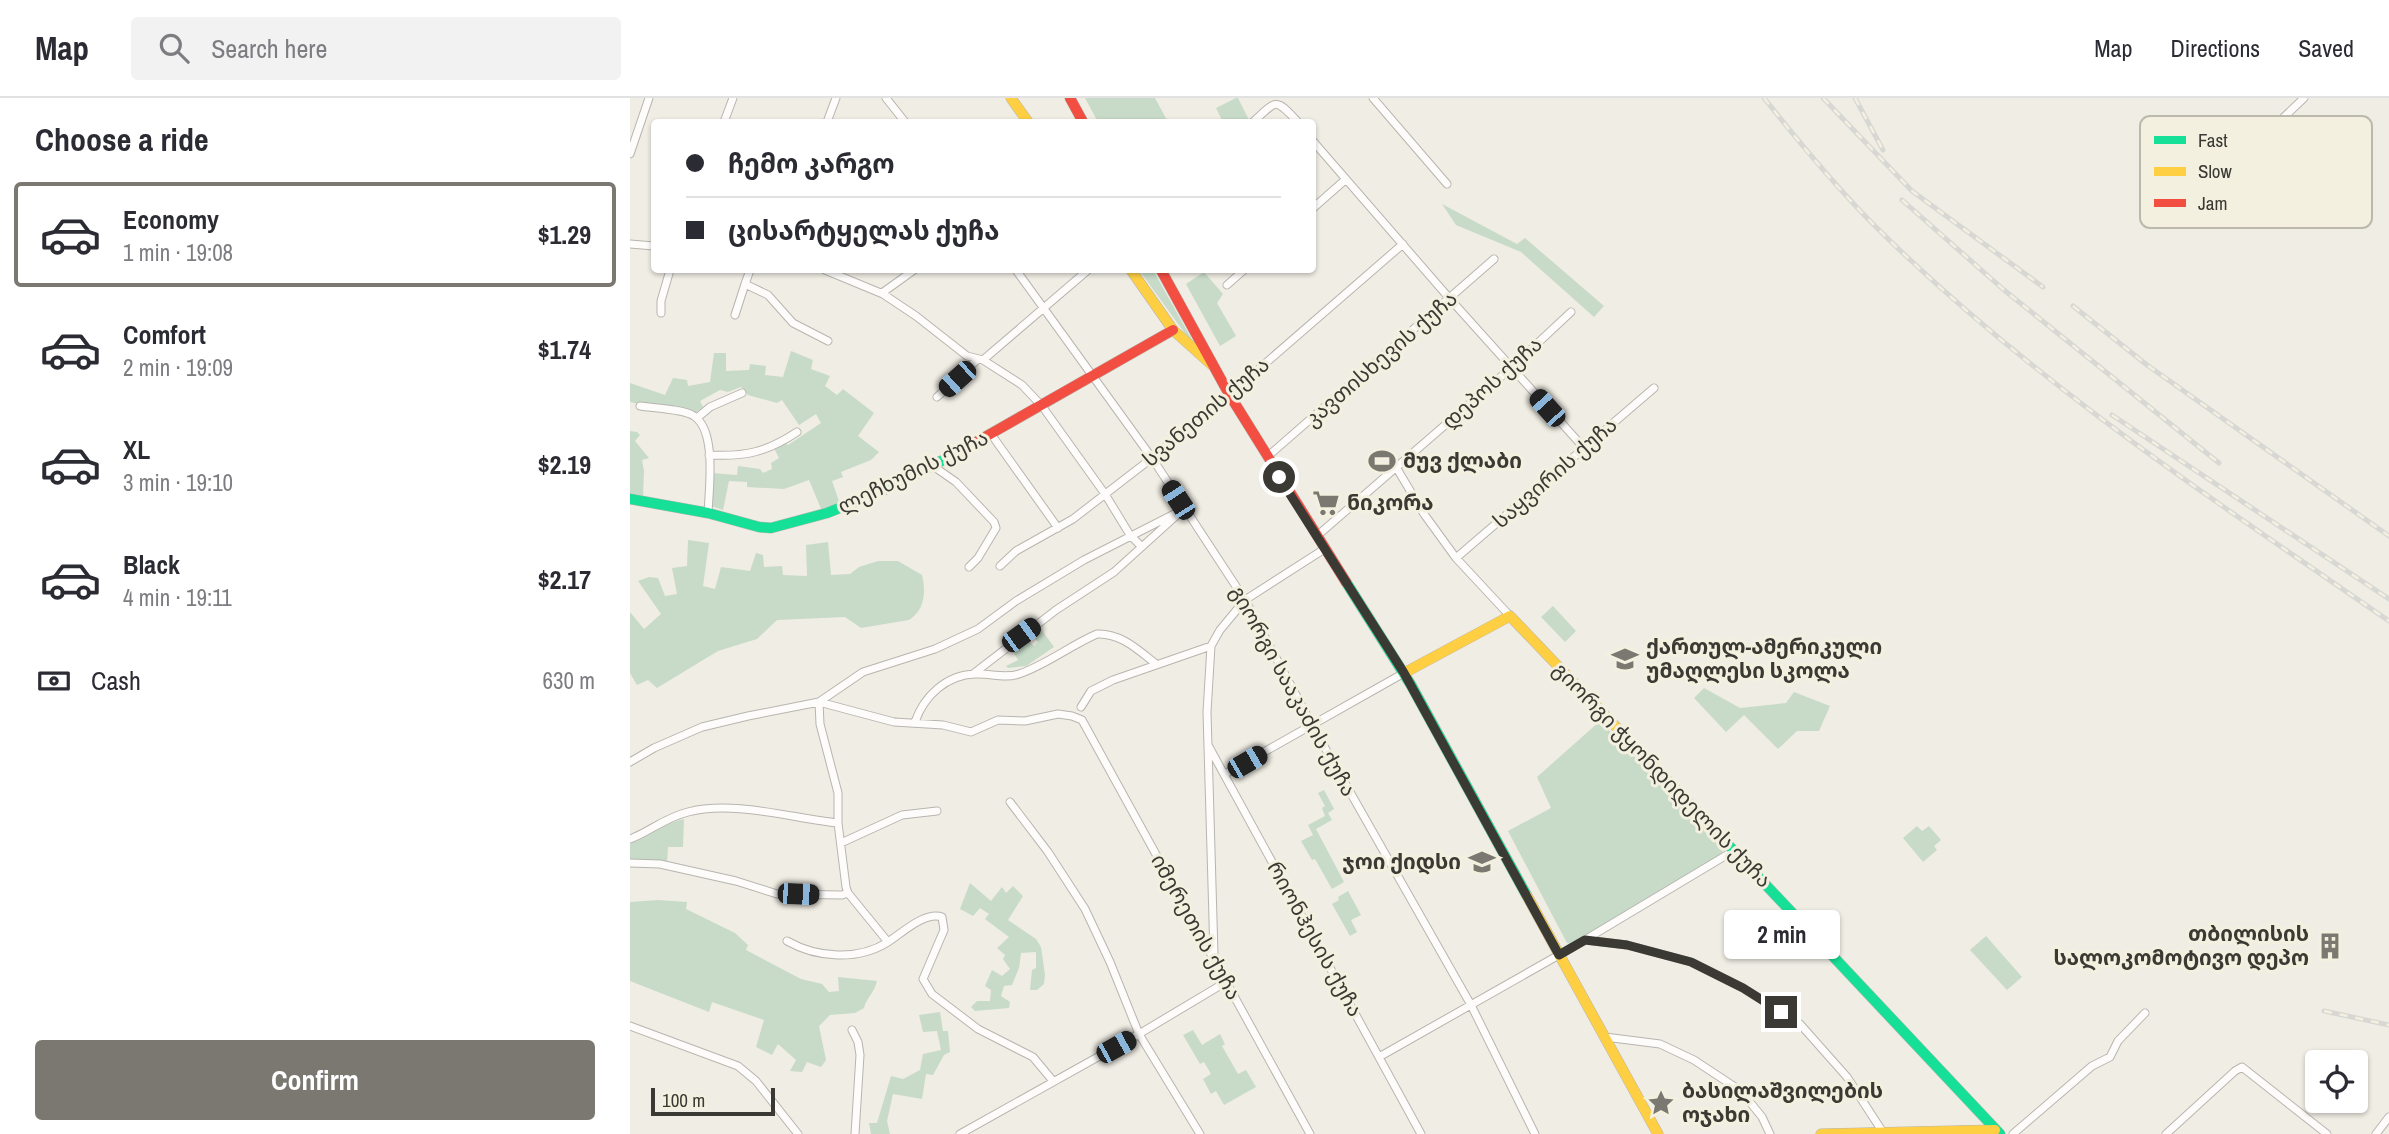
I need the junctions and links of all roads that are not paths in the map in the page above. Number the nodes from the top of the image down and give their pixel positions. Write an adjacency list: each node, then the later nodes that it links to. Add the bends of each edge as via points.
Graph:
1 (649, 98): 18 (street)
2 (733, 98): 10 (street)
3 (836, 98): 11 (street)
4 (886, 98): 12 (street)
5 (1011, 98): 13 (street)
6 (1070, 98): 14 (street)
7 (1373, 98): 20 (street)
8 (2304, 98): 9 (street)
9 (2285, 116)
10 (725, 119)
11 (828, 119)
12 (903, 119)
13 (1026, 119)
14 (1081, 119)
15 (1256, 119): 16 (street, via 1279,102)
16 (1296, 119)
17 (1316, 145): 19 (street)
18 (630, 154)
19 (1345, 180): 21 (street); 23 (street)
20 (1447, 184)
21 (1316, 205)
22 (630, 244): 24 (street)
23 (1403, 244): 38 (street); 51 (street, სვანეთის ქუჩა)
24 (651, 246)
25 (1494, 259): 38 (street, კავთისხევის ქუჩა)
26 (669, 273): 41 (street)
27 (749, 273): 35 (street)
28 (832, 273): 37 (street)
29 (910, 273): 37 (street)
30 (1018, 273): 39 (street, გიორგი სააკაძის ქუჩა)
31 (1085, 273): 39 (street)
32 (1133, 273): 43 (street)
33 (1163, 273): 46 (street)
34 (1241, 273): 36 (street)
35 (745, 284): 42 (street); 44 (street, via 768,295 793,323)
36 (1227, 285)
37 (882, 293): 45 (street, via 967,356)
38 (1450, 299): 47 (street); 60 (street, კავთისხევის ქუჩა)
39 (1045, 308): 45 (street); 48 (street, გიორგი სააკაძის ქუჩა)
40 (1571, 312): 47 (street, დეპოს ქუჩა)
41 (661, 313)
42 (735, 315)
43 (1173, 330): 46 (street); 48 (street, ლეჩხუმის ქუჩა)
44 (828, 341)
45 (980, 360): 52 (street); 54 (street, via 1022,386)
46 (1215, 368): 51 (street)
47 (1511, 368): 58 (street); 63 (street, დეპოს ქუჩა)
48 (1092, 377): 54 (street, ლეჩხუმის ქუჩა); 61 (street, გიორგი სააკაძის ქუჩა)
49 (1654, 388): 58 (street, საყვირის ქუჩა)
50 (742, 393): 55 (street)
51 (1229, 394): 60 (street); 61 (street, სვანეთის ქუჩა)
52 (936, 397)
53 (640, 406): 55 (street)
54 (1042, 406): 57 (street, ლეჩხუმის ქუჩა); 64 (street)
55 (697, 418): 59 (street)
56 (797, 432): 59 (street, via 750,454)
57 (991, 434): 62 (street, ლეჩხუმის ქუჩა); 68 (street)
58 (1584, 448): 73 (street, საყვირის ქუჩა)
59 (709, 455): 67 (street)
60 (1267, 457): 70 (street)
61 (1152, 458): 64 (street, სვანეთის ქუჩა); 66 (street, გიორგი სააკაძის ქუჩა)
62 (933, 466): 67 (street, ლეჩხუმის ქუჩა, via 827,513 771,528); 75 (street, via 956,482 996,528)
63 (1396, 467): 70 (street, დეპოს ქუჩა); 73 (street, გიორგი ჭყონდიდელის ქუჩა)
64 (1105, 494): 68 (street, სვანეთის ქუჩა); 69 (street)
65 (630, 499): 67 (street, ლეჩხუმის ქუჩა)
66 (1184, 509): 69 (street); 71 (street); 76 (street, გიორგი სააკაძის ქუჩა)
67 (708, 513)
68 (1058, 528): 74 (street, სვანეთის ქუჩა, via 1016,551)
69 (1130, 535): 71 (street); 82 (street, via 1016,601 978,629 854,677)
70 (1318, 535): 72 (street)
71 (1140, 546): 81 (street, via 1114,572)
72 (1326, 548): 76 (street); 80 (street)
73 (1456, 558): 77 (street, გიორგი ჭყონდიდელის ქუჩა)
74 (1000, 566)
75 (970, 568)
76 (1245, 600): 78 (street); 85 (street, გიორგი სააკაძის ქუჩა)
77 (1510, 616): 80 (street); 94 (street, გიორგი ჭყონდიდელის ქუჩა)
78 (1211, 646): 79 (street); 86 (street)
79 (1156, 664): 81 (street, via 1127,642 1097,634 1015,676); 83 (street, via 1091,691)
80 (1404, 673): 85 (street); 100 (street)
81 (973, 674): 84 (street, via 936,688)
82 (819, 702): 84 (street, via 894,722); 87 (street, via 702,727); 91 (street, via 820,724 838,793)
83 (1082, 707)
84 (915, 722): 101 (street, იმერეთის ქუჩა, via 971,732 998,720 1026,721 1058,714 1082,720)
85 (1311, 725): 88 (street); 103 (street, გიორგი სააკაძის ქუჩა)
86 (1208, 744): 88 (street, რიონჰესის ქუჩა); 101 (street)
87 (630, 762)
88 (1225, 774): 109 (street, რიონჰესის ქუჩა)
89 (1010, 802): 107 (street, via 1085,909)
90 (937, 811): 93 (street, via 902,815)
91 (838, 823): 92 (street, via 719,808 662,820); 93 (street)
92 (630, 839)
93 (841, 843): 96 (street)
94 (1735, 849): 97 (street); 112 (street, გიორგი ჭყონდიდელის ქუჩა)
95 (630, 863): 96 (street, via 660,864 777,894)
96 (848, 893): 99 (street)
97 (1585, 940): 100 (street); 113 (street, via 1627,945 1691,962 1800,1024 1847,1077)
98 (787, 941): 99 (street, via 806,950 848,955 874,951)
99 (888, 942): 110 (street, via 925,918 942,917 944,930 923,979 932,994 978,1029 1033,1056)
100 (1559, 955): 103 (street); 108 (street)
101 (1214, 958): 102 (street, იმერეთის ქუჩა)
102 (1226, 982): 107 (street); 120 (street, იმერეთის ქუჩა)
103 (1471, 1005): 109 (street); 122 (street, გიორგი სააკაძის ქუჩა)
104 (2145, 1013): 127 (street, via 2118,1041 2110,1057 2092,1066)
105 (630, 1026): 116 (street, via 738,1066 756,1081)
106 (852, 1030): 117 (street, via 860,1055)
107 (1139, 1034): 110 (street); 119 (street)
108 (1605, 1037): 123 (street); 124 (street, via 1660,1044 1693,1060 1741,1091)
109 (1379, 1057): 121 (street, რიონჰესის ქუჩა)
110 (1053, 1081): 118 (street)
111 (2389, 1117): 129 (street)
112 (1992, 1132): 114 (street)
113 (1884, 1133): 114 (street); 126 (street)
114 (1940, 1133)
115 (2168, 1133): 128 (street, via 2242,1067)
116 (798, 1134)
117 (855, 1134)
118 (960, 1134)
119 (1200, 1134)
120 (1310, 1134)
121 (1421, 1134)
122 (1535, 1134)
123 (1658, 1134)
124 (1770, 1134)
125 (1821, 1134): 126 (street)
126 (1828, 1134)
127 (2013, 1134)
128 (2327, 1134)
129 (2376, 1134)

